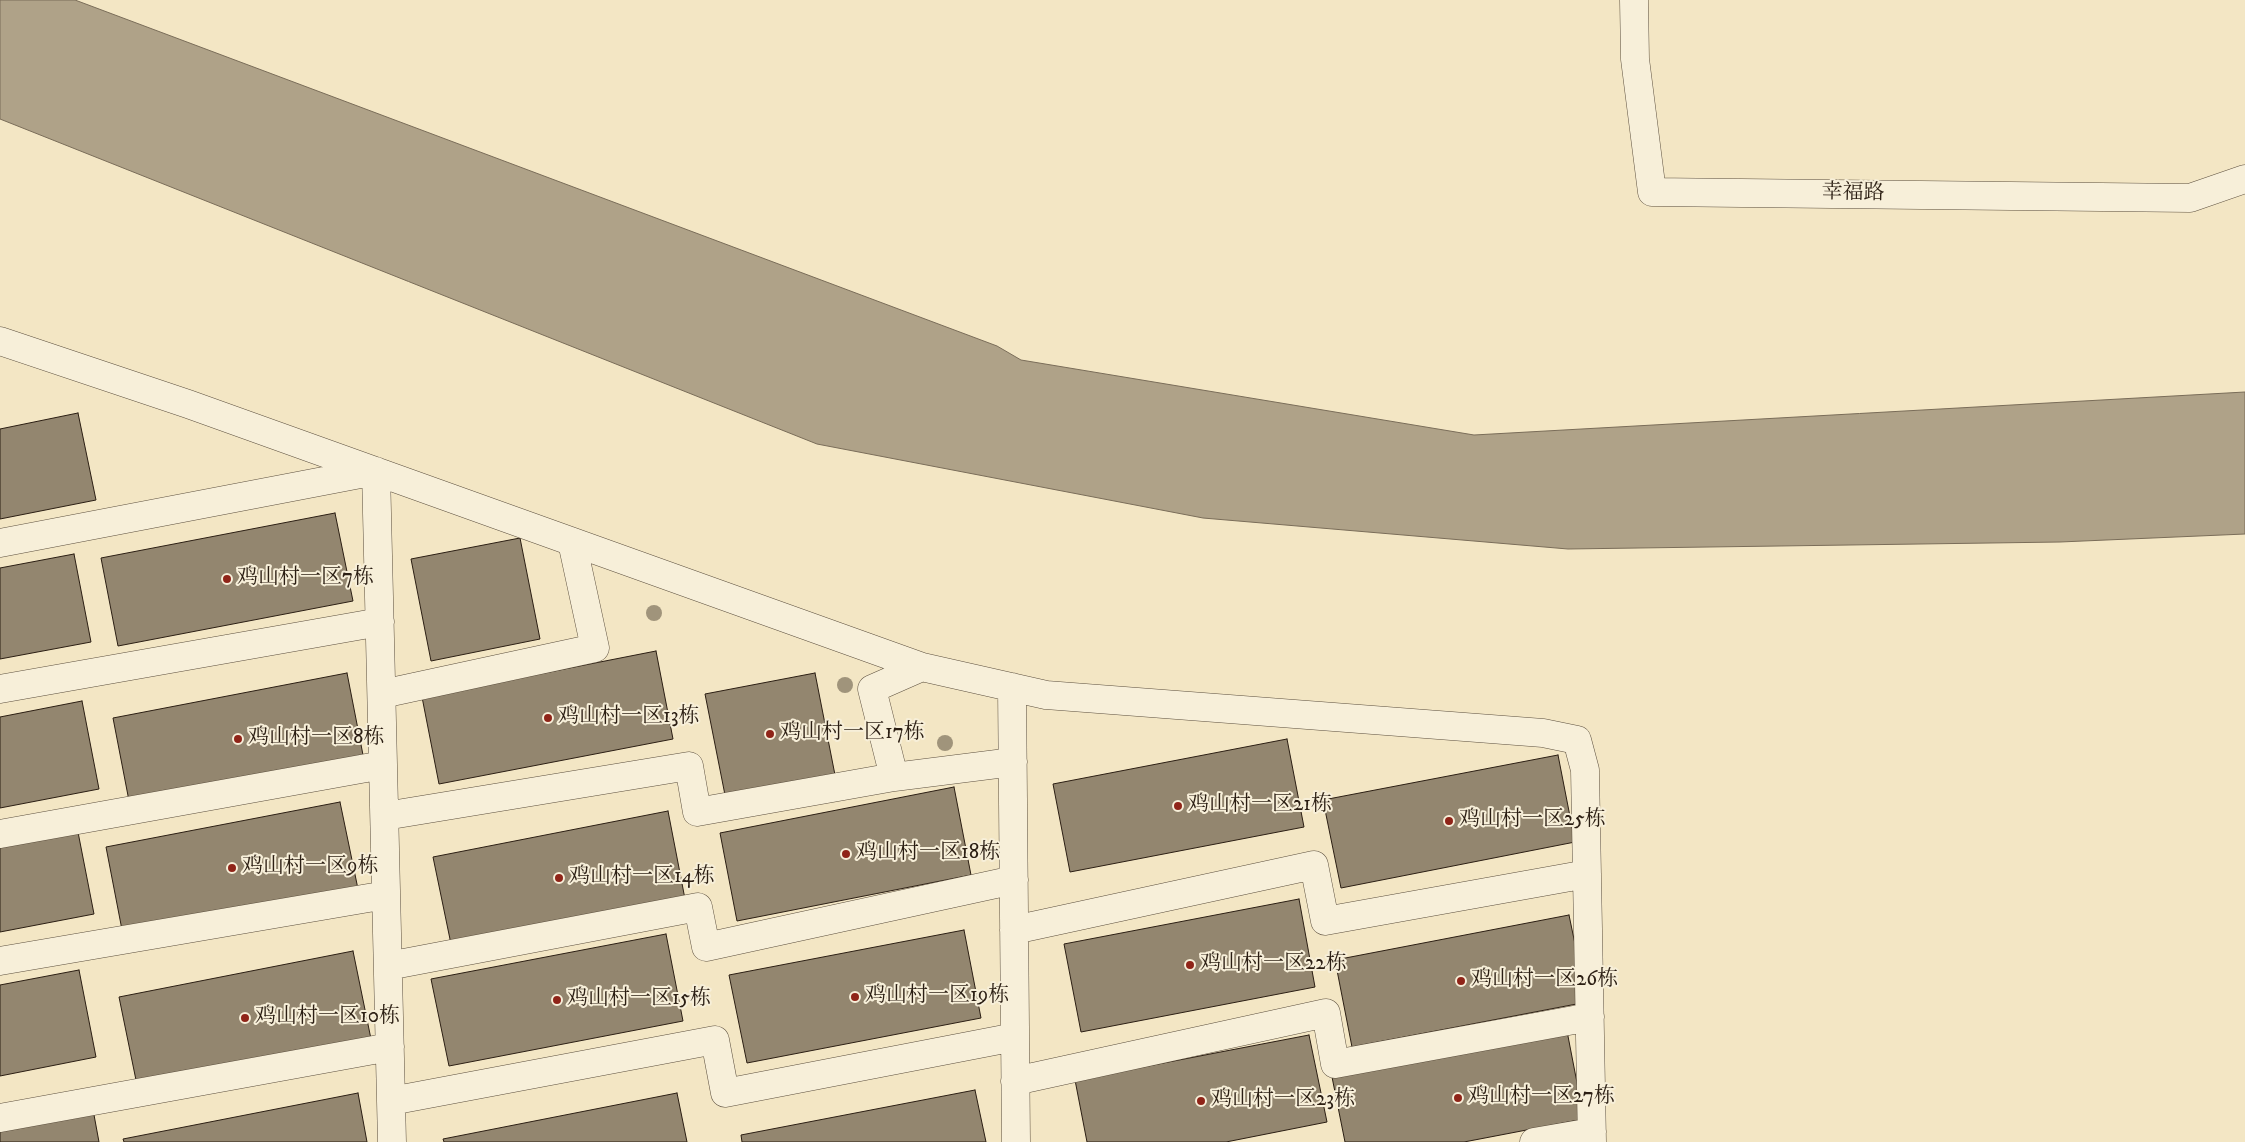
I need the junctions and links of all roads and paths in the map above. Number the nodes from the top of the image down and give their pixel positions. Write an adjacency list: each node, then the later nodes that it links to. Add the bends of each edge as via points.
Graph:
1 (1634, 0): 2 (street, 幸福路, via 1635,59 1652,192 2190,198)
2 (2245, 179)
3 (0, 341): 4 (street)
4 (376, 472): 5 (street); 6 (street); 7 (street)
5 (572, 542): 8 (street); 11 (street, via 595,648)
6 (0, 543)
7 (380, 622): 10 (street); 11 (street)
8 (922, 667): 9 (street); 14 (street, via 872,689)
9 (1012, 687): 12 (street); 17 (street, via 1046,694 1543,732 1577,740 1586,770)
10 (0, 689)
11 (382, 694): 13 (street)
12 (1013, 762): 14 (street); 18 (street)
13 (383, 765): 15 (street); 16 (street)
14 (894, 777): 15 (street, via 697,812 689,766)
15 (384, 816): 19 (street)
16 (0, 834)
17 (1587, 874): 20 (street, via 1325,921 1314,865); 23 (street)
18 (1014, 880): 20 (street); 22 (street, via 706,946 698,907)
19 (386, 895): 21 (street); 22 (street)
20 (1014, 930): 24 (street)
21 (0, 961)
22 (388, 966): 25 (street)
23 (1590, 1017): 26 (street, via 1335,1064 1326,1013); 29 (street)
24 (1015, 1037): 26 (street); 27 (street, via 725,1093 715,1040)
25 (390, 1047): 27 (street); 28 (street)
26 (1015, 1080): 31 (street)
27 (391, 1101): 30 (street)
28 (0, 1118)
29 (1592, 1137): 32 (street)
30 (392, 1142)
31 (1016, 1142)
32 (1534, 1142)

